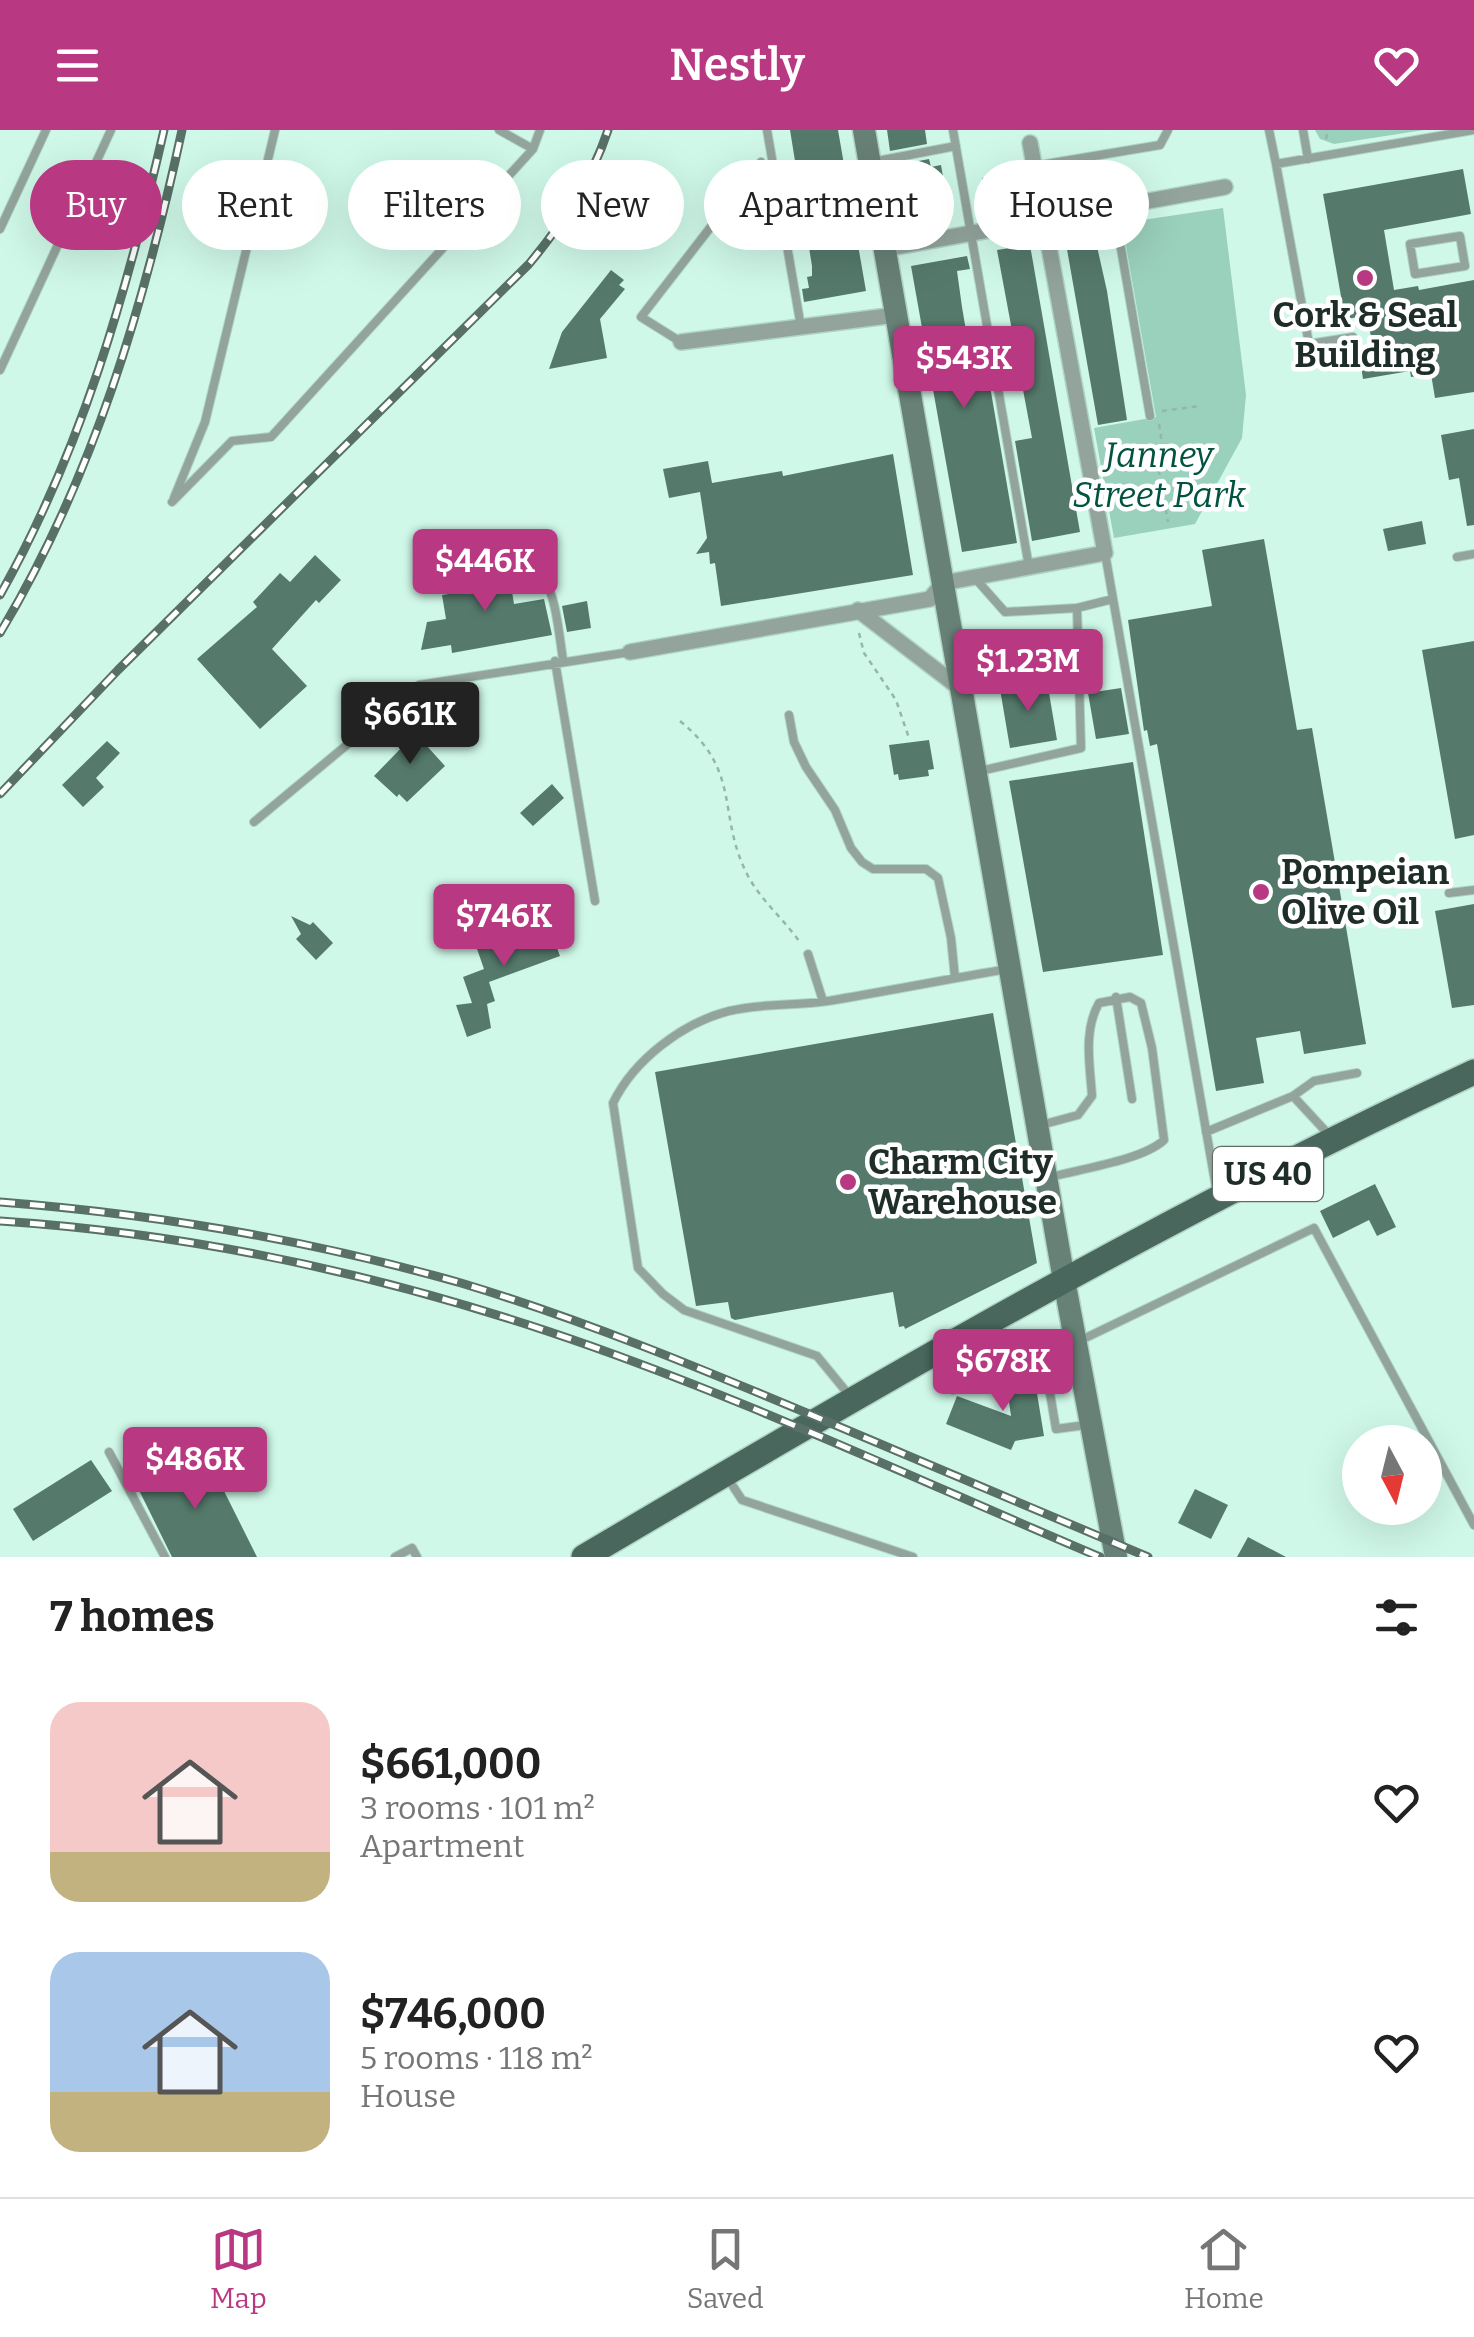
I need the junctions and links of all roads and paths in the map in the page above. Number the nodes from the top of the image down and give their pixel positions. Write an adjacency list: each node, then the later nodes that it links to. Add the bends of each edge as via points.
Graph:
1 (46, 130): 24 (lane)
2 (111, 130): 37 (lane)
3 (275, 130): 16 (lane, via 204,422 172,502 232,441 270,437)
4 (499, 130): 16 (lane)
5 (540, 130): 16 (lane)
6 (767, 130): 34 (lane)
7 (864, 130): 18 (street)
8 (953, 130): 15 (lane)
9 (1168, 130): 20 (lane, via 1160,145)
10 (1269, 130): 21 (lane)
11 (1303, 130): 17 (lane)
12 (1328, 130): 14 (path)
13 (1474, 130): 17 (lane)
14 (1326, 140)
15 (956, 146): 19 (lane); 25 (lane)
16 (533, 150)
17 (1308, 159): 21 (lane)
18 (870, 160)
19 (881, 160)
20 (1070, 160)
21 (1276, 164): 35 (lane, via 1309,344)
22 (1225, 187): 23 (street)
23 (1149, 201)
24 (0, 229)
25 (972, 232): 26 (street); 49 (lane)
26 (954, 235)
27 (704, 236): 36 (lane, via 641,317)
28 (1473, 249): 32 (lane)
29 (885, 250): 33 (street)
30 (1049, 250): 46 (street)
31 (1121, 250): 39 (lane)
32 (1462, 250): 32 (lane, via 1465,266 1415,274 1410,244 1460,236)
33 (896, 314): 34 (street); 51 (street)
34 (802, 327): 36 (street)
35 (1353, 337)
36 (681, 342)
37 (0, 370)
38 (1200, 406): 42 (path, via 1157,412)
39 (1150, 416)
40 (1200, 453): 42 (path)
41 (1156, 458): 42 (path); 43 (path); 44 (path)
42 (1164, 458)
43 (1103, 466)
44 (1168, 522)
45 (478, 542): 56 (lane, via 522,551 544,576)
46 (1105, 553): 49 (street); 52 (lane)
47 (1474, 554): 48 (lane)
48 (1457, 557)
49 (1028, 567): 50 (street)
50 (974, 577): 51 (street); 53 (lane, via 1005,612)
51 (943, 583): 54 (street, via 930,599); 57 (street)
52 (1113, 600): 53 (lane); 76 (lane)
53 (1077, 608): 61 (lane, via 1082,748)
54 (858, 610): 55 (street); 57 (street); 60 (path, via 864,653 896,700)
55 (630, 652): 56 (lane)
56 (559, 661): 62 (lane, via 419,685); 65 (lane)
57 (961, 689): 61 (street)
58 (789, 715): 68 (lane, via 806,767 862,862 874,869 926,868 938,878)
59 (680, 721): 66 (path, via 720,768 746,874)
60 (909, 738)
61 (976, 772): 67 (street)
62 (254, 822)
63 (1474, 890): 64 (lane)
64 (1450, 893)
65 (595, 901)
66 (808, 954): 70 (lane)
67 (1010, 968): 68 (lane); 75 (street)
68 (954, 978): 70 (lane)
69 (1116, 998): 74 (lane); 75 (lane, via 1099,1003 1092,1016 1092,1096 1078,1114); 78 (lane, via 1130,997 1146,1017 1164,1140)
70 (823, 1002): 83 (lane, via 730,1011 705,1020 636,1065 613,1103 638,1268 684,1310 817,1356)
71 (1474, 1072): 77 (main road, US 40)
72 (1357, 1074): 73 (lane, via 1314,1081)
73 (1293, 1096): 76 (lane); 77 (lane)
74 (1132, 1099)
75 (1037, 1126): 78 (street)
76 (1206, 1132): 79 (lane)
77 (1334, 1140): 79 (main road, US 40)
78 (1046, 1178): 80 (street)
79 (1218, 1200): 80 (main road, US 40)
80 (1064, 1280): 81 (street); 82 (main road, US 40)
81 (1076, 1343): 84 (street); 87 (lane, via 1314,1228)
82 (934, 1353): 83 (main road, US 40); 84 (lane, via 953,1390 1042,1346 1056,1430)
83 (852, 1398): 86 (main road, US 40)
84 (1090, 1424): 93 (street)
85 (110, 1452): 88 (lane)
86 (725, 1474): 91 (main road, US 40); 92 (lane, via 742,1500)
87 (1474, 1524)
88 (166, 1557)
89 (395, 1557): 90 (lane, via 412,1548)
90 (417, 1557)
91 (584, 1557)
92 (913, 1557)
93 (1116, 1557)

